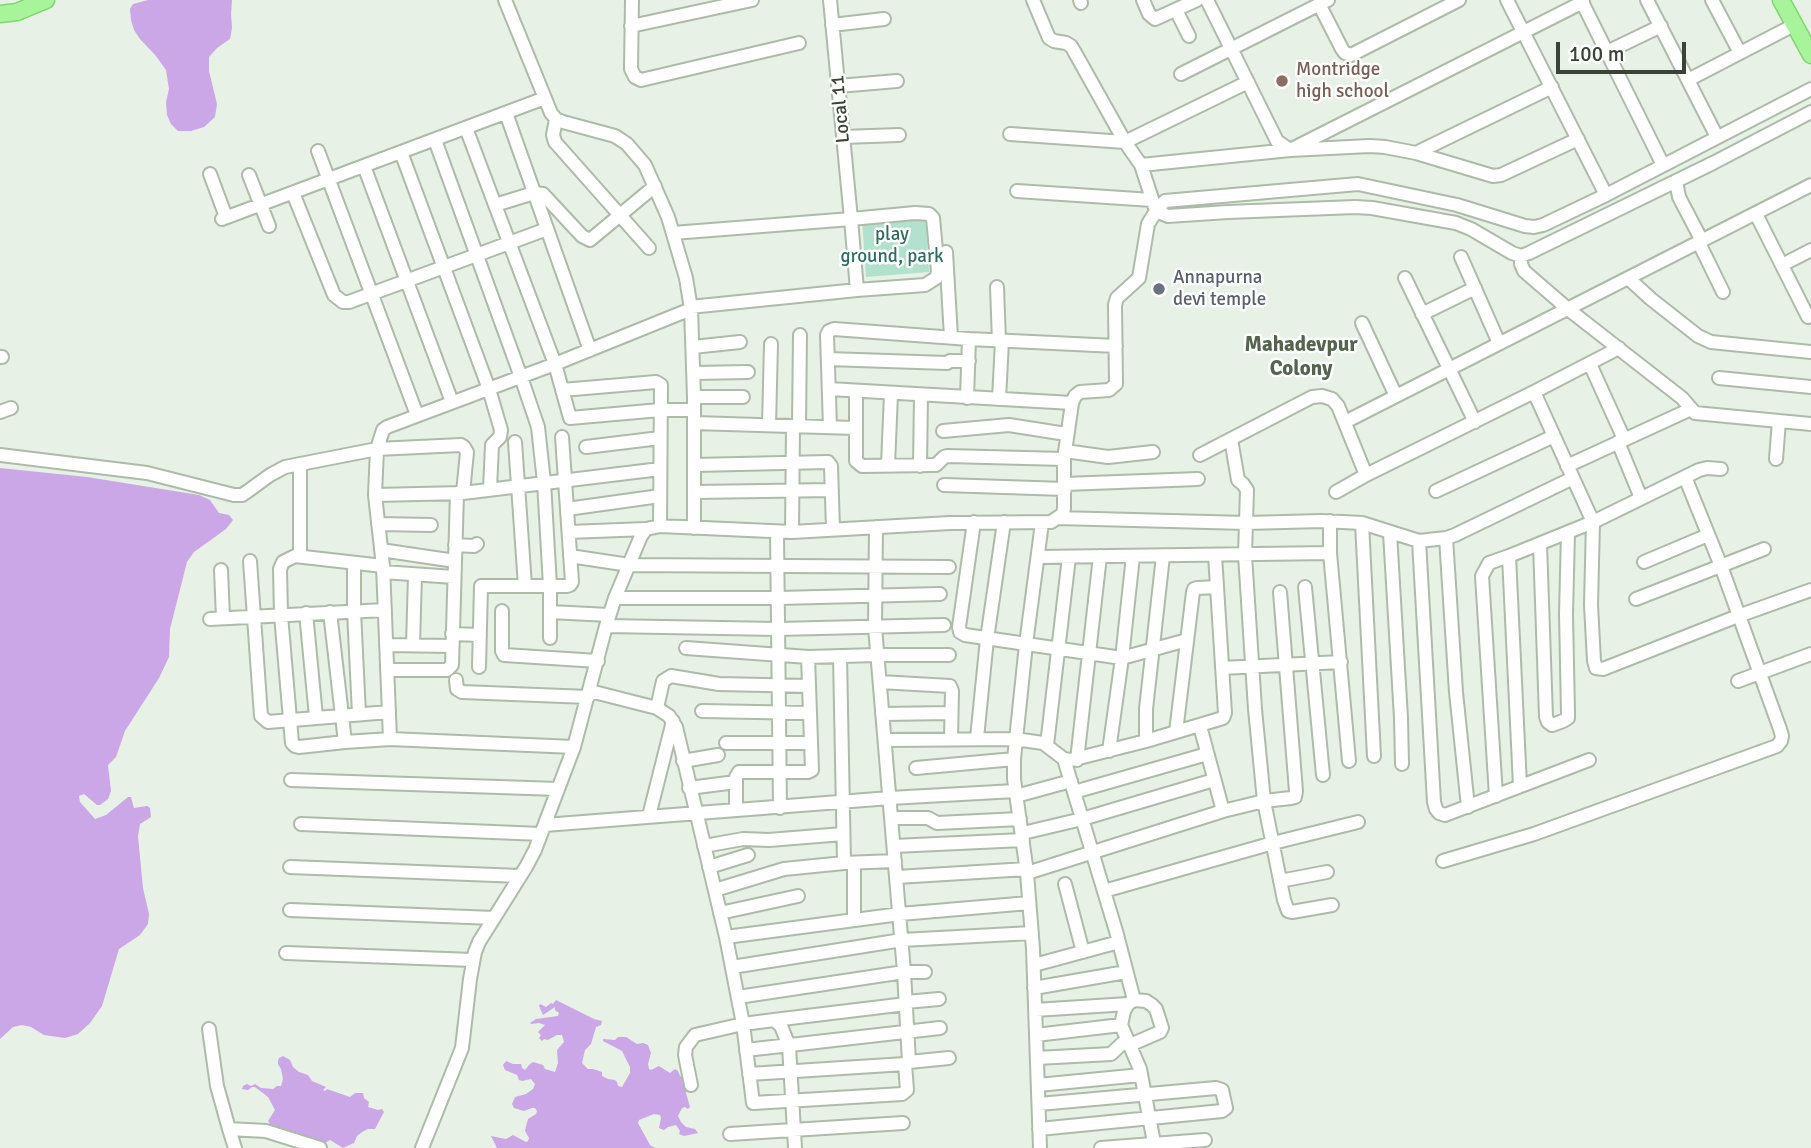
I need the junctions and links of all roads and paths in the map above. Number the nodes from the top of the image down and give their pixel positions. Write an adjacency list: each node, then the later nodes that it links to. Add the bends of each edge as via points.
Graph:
1 (46, 0): 18 (main road)
2 (505, 0): 38 (street)
3 (632, 0): 22 (street)
4 (752, 0): 22 (street)
5 (830, 0): 20 (street, Local 11)
6 (1032, 0): 49 (street, via 1049,38 1071,46)
7 (1143, 0): 17 (street, via 1155,19)
8 (1197, 0): 17 (street)
9 (1207, 0): 27 (street)
10 (1459, 0): 16 (street, via 1351,55 1342,49)
11 (1507, 0): 24 (street)
12 (1647, 0): 23 (street)
13 (1713, 0): 29 (street)
14 (1781, 0): 21 (main road)
15 (1582, 1): 24 (street); 28 (street)
16 (1324, 2): 27 (street)
17 (1176, 10): 25 (street)
18 (0, 14)
19 (884, 19): 20 (street)
20 (832, 24): 35 (street, Local 11)
21 (1794, 25): 29 (street); 30 (main road)
22 (631, 26): 26 (street, via 631,69 641,80)
23 (1661, 26): 28 (street); 32 (street)
24 (1524, 32): 36 (street); 50 (street)
25 (1189, 36)
26 (799, 43)
27 (1232, 50): 31 (street); 34 (street)
28 (1607, 52): 55 (street)
29 (1740, 53): 32 (street)
30 (1811, 55)
31 (1181, 74)
32 (1688, 80): 46 (street)
33 (897, 81): 35 (street)
34 (1248, 82): 49 (street); 50 (street, via 1278,141)
35 (838, 86): 45 (street, Local 11)
36 (1552, 87): 48 (street); 53 (street)
37 (1811, 89): 46 (street)
38 (545, 98): 40 (street); 41 (street)
39 (1811, 112): 60 (street)
40 (506, 113): 42 (street); 65 (street)
41 (556, 119): 62 (street, via 615,136 627,144 645,165); 71 (street, via 555,142)
42 (466, 128): 47 (street); 68 (street)
43 (1010, 134): 49 (street)
44 (900, 135): 45 (street)
45 (843, 137): 72 (street, Local 11)
46 (1717, 137): 55 (street)
47 (435, 139): 52 (street); 83 (street)
48 (1578, 139): 53 (street, via 1501,175); 66 (street)
49 (1125, 142): 54 (street)
50 (1290, 150): 53 (street, via 1370,146); 54 (street)
51 (318, 151): 59 (street)
52 (401, 152): 56 (street); 87 (street)
53 (1416, 153)
54 (1141, 165): 69 (street)
55 (1663, 165): 66 (street)
56 (363, 166): 59 (street); 90 (street)
57 (210, 174): 67 (street, via 224,218)
58 (249, 175): 67 (street)
59 (329, 179): 64 (street); 95 (street)
60 (1676, 181): 77 (street); 80 (street)
61 (1811, 186): 70 (street)
62 (655, 187): 71 (street); 76 (street)
63 (1017, 191): 69 (street)
64 (293, 193): 67 (street); 95 (street, via 334,295 349,302)
65 (534, 193): 68 (street); 71 (street, via 543,194 590,240); 75 (street)
66 (1606, 195): 74 (street)
67 (262, 204): 73 (street)
68 (495, 205): 78 (street)
69 (1154, 205): 74 (street, via 1358,184); 84 (street, via 1168,216 1372,208 1456,223); 108 (street, via 1139,278 1115,305)
70 (1756, 214): 77 (street); 86 (street)
71 (621, 215): 79 (street)
72 (851, 219): 76 (street); 93 (street, Local 11); 93 (street, via 929,214 936,245 938,272 932,282)
73 (270, 226)
74 (1534, 227): 80 (street)
75 (547, 229): 78 (street); 111 (street)
76 (673, 233): 96 (street)
77 (1700, 242): 89 (street); 94 (street)
78 (509, 243): 83 (street); 115 (street)
79 (649, 248)
80 (1537, 249): 84 (street)
81 (1811, 250): 86 (street)
82 (946, 252): 102 (street)
83 (477, 255): 87 (street); 120 (street)
84 (1521, 256): 97 (street, via 1524,271)
85 (1461, 257): 92 (street)
86 (1782, 265): 99 (street, via 1808,317)
87 (443, 267): 90 (street); 123 (street)
88 (1405, 278): 98 (street)
89 (1628, 278): 97 (street); 112 (street, via 1661,308 1712,342)
90 (407, 281): 95 (street); 134 (street)
91 (997, 287): 104 (street)
92 (1475, 288): 98 (street); 106 (street)
93 (857, 290): 96 (street)
94 (1723, 292)
95 (372, 293): 139 (street)
96 (691, 308): 109 (street); 111 (street)
97 (1568, 309): 106 (street); 110 (street)
98 (1422, 314): 117 (street)
99 (1811, 315)
100 (1362, 323): 130 (street)
101 (800, 335): 145 (street)
102 (951, 337): 103 (street); 113 (street, via 834,329 827,335)
103 (970, 339): 104 (street); 114 (street)
104 (1000, 341): 108 (street); 133 (street)
105 (740, 342): 109 (street)
106 (1499, 343): 117 (street)
107 (771, 344): 144 (street)
108 (1116, 346): 135 (street, via 1113,388 1080,392)
109 (692, 348): 119 (street)
110 (1619, 348): 116 (street); 136 (street)
111 (590, 350): 115 (street)
112 (1811, 352)
113 (828, 359): 114 (street); 124 (street)
114 (968, 361): 132 (street)
115 (555, 364): 120 (street); 125 (street)
116 (1590, 364): 127 (street); 154 (street)
117 (1448, 369): 130 (street); 142 (street)
118 (748, 372): 119 (street)
119 (694, 373): 138 (street)
120 (521, 377): 123 (street); 176 (street, via 538,427)
121 (1719, 378): 122 (street)
122 (1811, 387)
123 (489, 389): 134 (street); 180 (street, via 501,430 492,445)
124 (829, 389): 126 (street); 146 (street)
125 (562, 390): 137 (street, via 571,419); 137 (street, via 656,382 661,385)
126 (856, 391): 128 (street); 147 (street)
127 (1534, 393): 142 (street); 150 (street)
128 (891, 394): 129 (street); 166 (street)
129 (921, 395): 132 (street); 167 (street)
130 (1396, 396): 141 (street)
131 (743, 397): 138 (street)
132 (967, 398): 133 (street)
133 (999, 399): 135 (street)
134 (452, 402): 139 (street)
135 (1072, 403): 149 (street)
136 (1691, 409): 140 (street); 154 (street)
137 (660, 410): 138 (street); 152 (street)
138 (694, 410): 144 (street); 165 (street)
139 (417, 415): 157 (street, via 387,427)
140 (1779, 421): 143 (street); 162 (street)
141 (1345, 422): 153 (street, via 1332,399 1312,397); 171 (street)
142 (1475, 422): 171 (street)
143 (1811, 424)
144 (769, 425): 145 (street)
145 (796, 426): 146 (street); 163 (street)
146 (830, 427): 147 (street)
147 (855, 428): 166 (street, via 858,464)
148 (943, 431): 149 (street, via 1009,425)
149 (1066, 434): 160 (street)
150 (1554, 436): 168 (street); 183 (street)
151 (562, 437): 174 (street)
152 (660, 438): 156 (street); 169 (street)
153 (1231, 439): 161 (street); 197 (street, via 1238,480 1247,490)
154 (1621, 441): 168 (street); 189 (street)
155 (515, 442): 177 (street)
156 (586, 447)
157 (377, 449): 164 (street); 186 (street, via 461,445 467,452); 187 (street)
158 (1153, 452): 160 (street)
159 (0, 455): 164 (street, via 147,473 234,495 242,495 285,467)
160 (1065, 455): 167 (street, via 947,456 936,465); 179 (street)
161 (1200, 455)
162 (1776, 459)
163 (793, 463): 165 (street); 181 (street, via 830,462); 182 (street)
164 (300, 464): 222 (street)
165 (695, 465): 184 (street)
166 (888, 466): 167 (street)
167 (920, 466)
168 (1567, 466): 173 (street)
169 (660, 469): 174 (street); 188 (street)
170 (1721, 469): 172 (street, via 1707,468)
171 (1366, 475): 185 (street)
172 (1685, 477): 189 (street); 211 (street)
173 (1573, 478): 195 (street); 212 (street)
174 (565, 479): 176 (street); 190 (street)
175 (1198, 479): 179 (street)
176 (544, 482): 177 (street); 244 (street)
177 (519, 485): 180 (street); 243 (street)
178 (944, 485): 179 (street)
179 (1065, 487): 191 (street, via 1063,514)
180 (490, 489): 186 (street)
181 (832, 490): 182 (street); 205 (street)
182 (793, 491): 184 (street); 208 (street)
183 (1436, 491)
184 (695, 492): 203 (street)
185 (1336, 492)
186 (460, 493): 187 (street); 216 (street)
187 (374, 495): 199 (street)
188 (660, 496): 190 (street); 201 (street)
189 (1641, 498): 195 (street)
190 (567, 509): 206 (street)
191 (1058, 519): 196 (street); 197 (street)
192 (975, 522): 193 (street); 202 (street); 271 (street, via 959,627 965,635)
193 (1004, 522): 196 (street); 271 (street)
194 (1330, 522): 197 (street); 198 (street); 219 (street)
195 (1593, 522): 209 (street); 262 (street, via 1591,605 1596,668)
196 (1042, 523): 228 (street)
197 (1246, 523): 221 (street)
198 (1362, 523): 210 (street); 332 (street)
199 (378, 524): 200 (street); 218 (street)
200 (431, 524)
201 (660, 526): 203 (street); 204 (street)
202 (876, 527): 205 (street); 237 (street)
203 (694, 528): 207 (street)
204 (646, 529): 206 (street); 234 (street)
205 (833, 529): 208 (street)
206 (569, 532): 223 (street)
207 (777, 532): 208 (street); 235 (street)
208 (792, 532)
209 (1568, 532): 215 (street); 215 (street, via 1568,718 1552,725 1546,717)
210 (1390, 533): 213 (street); 338 (street)
211 (1708, 535): 232 (street); 236 (street)
212 (1446, 538): 213 (street); 355 (street)
213 (1419, 541): 355 (street, via 1434,803 1445,815)
214 (477, 544): 216 (street)
215 (1540, 544): 227 (street)
216 (455, 545): 231 (street)
217 (1765, 549): 236 (street)
218 (381, 550): 231 (street); 239 (street)
219 (1330, 553): 221 (street); 289 (street)
220 (1215, 555): 221 (street); 226 (street); 245 (street)
221 (1245, 555): 294 (street)
222 (300, 556): 233 (street); 260 (street, via 283,562 280,569)
223 (570, 556): 234 (street); 244 (street, via 570,585)
224 (1100, 556): 225 (street); 229 (street); 280 (street)
225 (1133, 556): 226 (street); 287 (street)
226 (1163, 556): 279 (street)
227 (1509, 556): 345 (street); 350 (street, via 1489,563 1482,576)
228 (1038, 557): 229 (street); 276 (street)
229 (1069, 557): 278 (street)
230 (250, 561): 261 (street)
231 (454, 561): 242 (street)
232 (1644, 562)
233 (354, 563): 239 (street); 255 (street)
234 (629, 565): 235 (street); 251 (street)
235 (778, 566): 237 (street); 252 (street)
236 (1721, 566): 253 (street); 262 (street)
237 (876, 567): 238 (street); 250 (street)
238 (949, 567)
239 (383, 569): 241 (street); 254 (street)
240 (221, 570): 263 (street)
241 (415, 575): 242 (street); 275 (street)
242 (454, 577): 272 (street)
243 (525, 586): 244 (street); 269 (street, via 481,586)
244 (550, 586): 257 (street)
245 (1217, 587): 273 (street, via 1194,589); 293 (street)
246 (1305, 587): 290 (street)
247 (1811, 590): 262 (street)
248 (1280, 592): 291 (street)
249 (940, 594): 250 (street)
250 (875, 595): 252 (street); 267 (street)
251 (615, 598): 252 (street); 265 (street)
252 (779, 598): 268 (street)
253 (1636, 599)
254 (385, 610): 255 (street); 274 (street)
255 (354, 611): 258 (street); 309 (street)
256 (502, 611): 288 (street, via 504,655)
257 (550, 611): 265 (street); 270 (street)
258 (330, 612): 259 (street); 311 (street)
259 (306, 613): 260 (street); 312 (street)
260 (281, 615): 261 (street); 313 (street)
261 (255, 616): 263 (street); 313 (street, via 261,716 268,722)
262 (1738, 616): 296 (street)
263 (223, 618): 264 (street)
264 (210, 619)
265 (608, 621): 268 (street); 288 (street)
266 (944, 625): 267 (street)
267 (875, 626): 268 (street); 282 (street)
268 (778, 629): 284 (street)
269 (480, 635): 272 (street); 292 (street)
270 (550, 638)
271 (987, 639): 276 (street); 319 (street)
272 (452, 640): 275 (street); 295 (street, via 452,665 447,670)
273 (1187, 640): 279 (street); 316 (street)
274 (386, 645): 275 (street); 295 (street)
275 (413, 645)
276 (1026, 645): 278 (street); 320 (street)
277 (686, 648): 284 (street)
278 (1059, 649): 280 (street); 327 (street)
279 (1152, 650): 287 (street); 322 (street)
280 (1089, 653): 287 (street); 334 (street)
281 (1811, 654): 296 (street)
282 (877, 655): 283 (street); 285 (street); 299 (street)
283 (948, 655)
284 (778, 656): 286 (street); 301 (street)
285 (840, 656): 286 (street); 353 (street)
286 (808, 657): 300 (street)
287 (1122, 658): 329 (street)
288 (598, 661): 302 (street)
289 (1341, 662): 290 (street); 337 (street)
290 (1312, 664): 291 (street); 341 (street)
291 (1285, 665): 294 (street); 352 (street, via 1296,791 1295,797)
292 (479, 667)
293 (1222, 667): 294 (street); 315 (street, via 1225,713 1218,721)
294 (1252, 667): 352 (street)
295 (387, 670): 305 (street)
296 (1759, 673): 298 (street); 374 (street, via 1782,736 1776,746 1535,834)
297 (456, 680): 302 (street, via 462,692)
298 (1738, 681)
299 (880, 682): 308 (street, via 950,686); 310 (street)
300 (809, 685): 301 (street); 307 (street)
301 (779, 686): 303 (street, via 719,684 671,676 663,681); 306 (street)
302 (589, 694): 303 (street); 328 (street)
303 (657, 708): 314 (street)
304 (702, 711): 306 (street)
305 (389, 712): 309 (street); 317 (street)
306 (779, 712): 307 (street); 325 (street)
307 (810, 713): 326 (street)
308 (951, 713): 310 (street); 318 (street)
309 (359, 714): 311 (street)
310 (883, 714): 321 (street)
311 (341, 715): 312 (street); 323 (street)
312 (316, 717): 313 (street)
313 (289, 719): 323 (street, via 295,746)
314 (673, 721): 336 (street); 359 (street)
315 (1200, 726): 316 (street); 330 (street)
316 (1176, 732): 322 (street)
317 (390, 738): 323 (street); 328 (street)
318 (951, 738): 319 (street); 321 (street)
319 (977, 738): 320 (street)
320 (1016, 739): 327 (street); 333 (street)
321 (885, 740): 351 (street)
322 (1146, 741): 329 (street)
323 (345, 742)
324 (726, 743): 325 (street)
325 (779, 743): 326 (street); 340 (street)
326 (811, 743): 340 (street, via 812,771)
327 (1047, 745): 334 (street)
328 (574, 747): 348 (street)
329 (1109, 751): 334 (street)
330 (1207, 754): 343 (street); 346 (street)
331 (718, 755): 336 (street)
332 (1374, 756)
333 (1014, 759): 339 (street); 349 (street)
334 (1070, 759): 346 (street)
335 (1589, 760): 345 (street)
336 (683, 761): 347 (street)
337 (1349, 761)
338 (1402, 764)
339 (916, 768)
340 (779, 773): 344 (street, via 739,772); 354 (street)
341 (1323, 775)
342 (291, 780): 348 (street)
343 (1214, 780): 357 (street); 361 (street)
344 (736, 782): 347 (street); 356 (street)
345 (1520, 786): 350 (street)
346 (1072, 787): 349 (street); 361 (street)
347 (689, 788): 358 (street)
348 (558, 789): 365 (street)
349 (1016, 793): 351 (street); 362 (street)
350 (1496, 796): 355 (street)
351 (890, 798): 353 (street); 360 (street)
352 (1264, 801): 357 (street); 368 (street)
353 (842, 802): 354 (street); 366 (street)
354 (780, 807): 356 (street)
355 (1468, 807)
356 (736, 810): 358 (street)
357 (1223, 811): 371 (street)
358 (695, 812): 359 (street); 369 (street)
359 (649, 816): 365 (street)
360 (891, 818): 362 (street, via 928,818 937,823); 370 (street)
361 (1082, 818): 367 (street); 371 (street)
362 (1020, 819): 367 (street)
363 (1358, 822): 368 (street)
364 (301, 824): 365 (street)
365 (543, 829): 380 (street)
366 (843, 834): 369 (street, via 743,839); 375 (street)
367 (1023, 837): 370 (street); 378 (street)
368 (1273, 843): 382 (street); 385 (street)
369 (704, 846): 377 (street)
370 (894, 846): 373 (street)
371 (1092, 852): 378 (street); 385 (street)
372 (748, 855): 377 (street)
373 (895, 861): 375 (street); 381 (street)
374 (1443, 861)
375 (849, 863): 384 (street, via 784,869); 393 (street)
376 (290, 867): 380 (street)
377 (709, 867): 384 (street)
378 (1027, 871): 381 (street); 387 (street)
379 (1327, 872): 382 (street)
380 (520, 876): 392 (street)
381 (897, 877): 391 (street)
382 (1280, 881): 388 (street, via 1289,911)
383 (1065, 884): 398 (street)
384 (715, 890): 390 (street)
385 (1104, 891): 397 (street)
386 (798, 896): 390 (street)
387 (1029, 903): 391 (street); 394 (street)
388 (1332, 905)
389 (290, 910): 392 (street)
390 (720, 913): 395 (street)
391 (900, 914): 393 (street); 396 (street)
392 (494, 918): 400 (street)
393 (854, 920): 395 (street)
394 (1032, 933): 396 (street); 401 (street)
395 (726, 937): 402 (street)
396 (902, 940): 402 (street); 403 (street)
397 (1119, 942): 398 (street); 405 (street)
398 (1083, 952): 401 (street)
399 (286, 953): 400 (street)
400 (473, 961): 443 (street, via 462,1048)
401 (1034, 965): 406 (street)
402 (732, 967): 407 (street)
403 (904, 972): 404 (street); 407 (street); 410 (street)
404 (925, 972)
405 (1126, 972): 406 (street); 409 (street)
406 (1034, 988): 411 (street)
407 (737, 997): 413 (street)
408 (939, 999): 410 (street)
409 (1131, 1002): 411 (street); 414 (street); 419 (street, via 1152,1005 1162,1028)
410 (906, 1003): 412 (street); 417 (street)
411 (1035, 1010): 418 (street)
412 (774, 1020): 413 (street); 420 (street)
413 (743, 1024): 421 (street); 428 (street, via 691,1039 685,1055)
414 (1121, 1025): 418 (street); 419 (street)
415 (940, 1028): 417 (street)
416 (209, 1029): 435 (street)
417 (908, 1031): 420 (street); 424 (street)
418 (1036, 1035): 423 (street)
419 (1128, 1042): 423 (street, via 1111,1054); 427 (street)
420 (789, 1046): 421 (street); 425 (street)
421 (746, 1050): 426 (street)
422 (949, 1058): 424 (street)
423 (1037, 1058): 429 (street)
424 (907, 1063): 425 (street); 431 (street, via 907,1090 902,1094)
425 (792, 1071): 426 (street); 431 (street)
426 (749, 1074): 431 (street, via 752,1103)
427 (1141, 1075): 429 (street); 430 (street)
428 (691, 1085)
429 (1038, 1086): 432 (street)
430 (1145, 1096): 432 (street); 433 (street); 433 (street, via 1216,1088 1222,1090 1226,1108)
431 (793, 1100): 436 (street)
432 (1038, 1104): 437 (street)
433 (1149, 1119): 437 (street); 440 (street)
434 (903, 1123): 436 (street)
435 (229, 1129): 441 (street); 442 (street, via 266,1131)
436 (794, 1129): 438 (street); 444 (street)
437 (1040, 1129): 445 (street)
438 (730, 1133)
439 (1205, 1140): 440 (street)
440 (1154, 1146): 446 (street)
441 (235, 1148)
442 (320, 1148)
443 (422, 1148)
444 (795, 1148)
445 (1040, 1148)
446 (1101, 1148)

